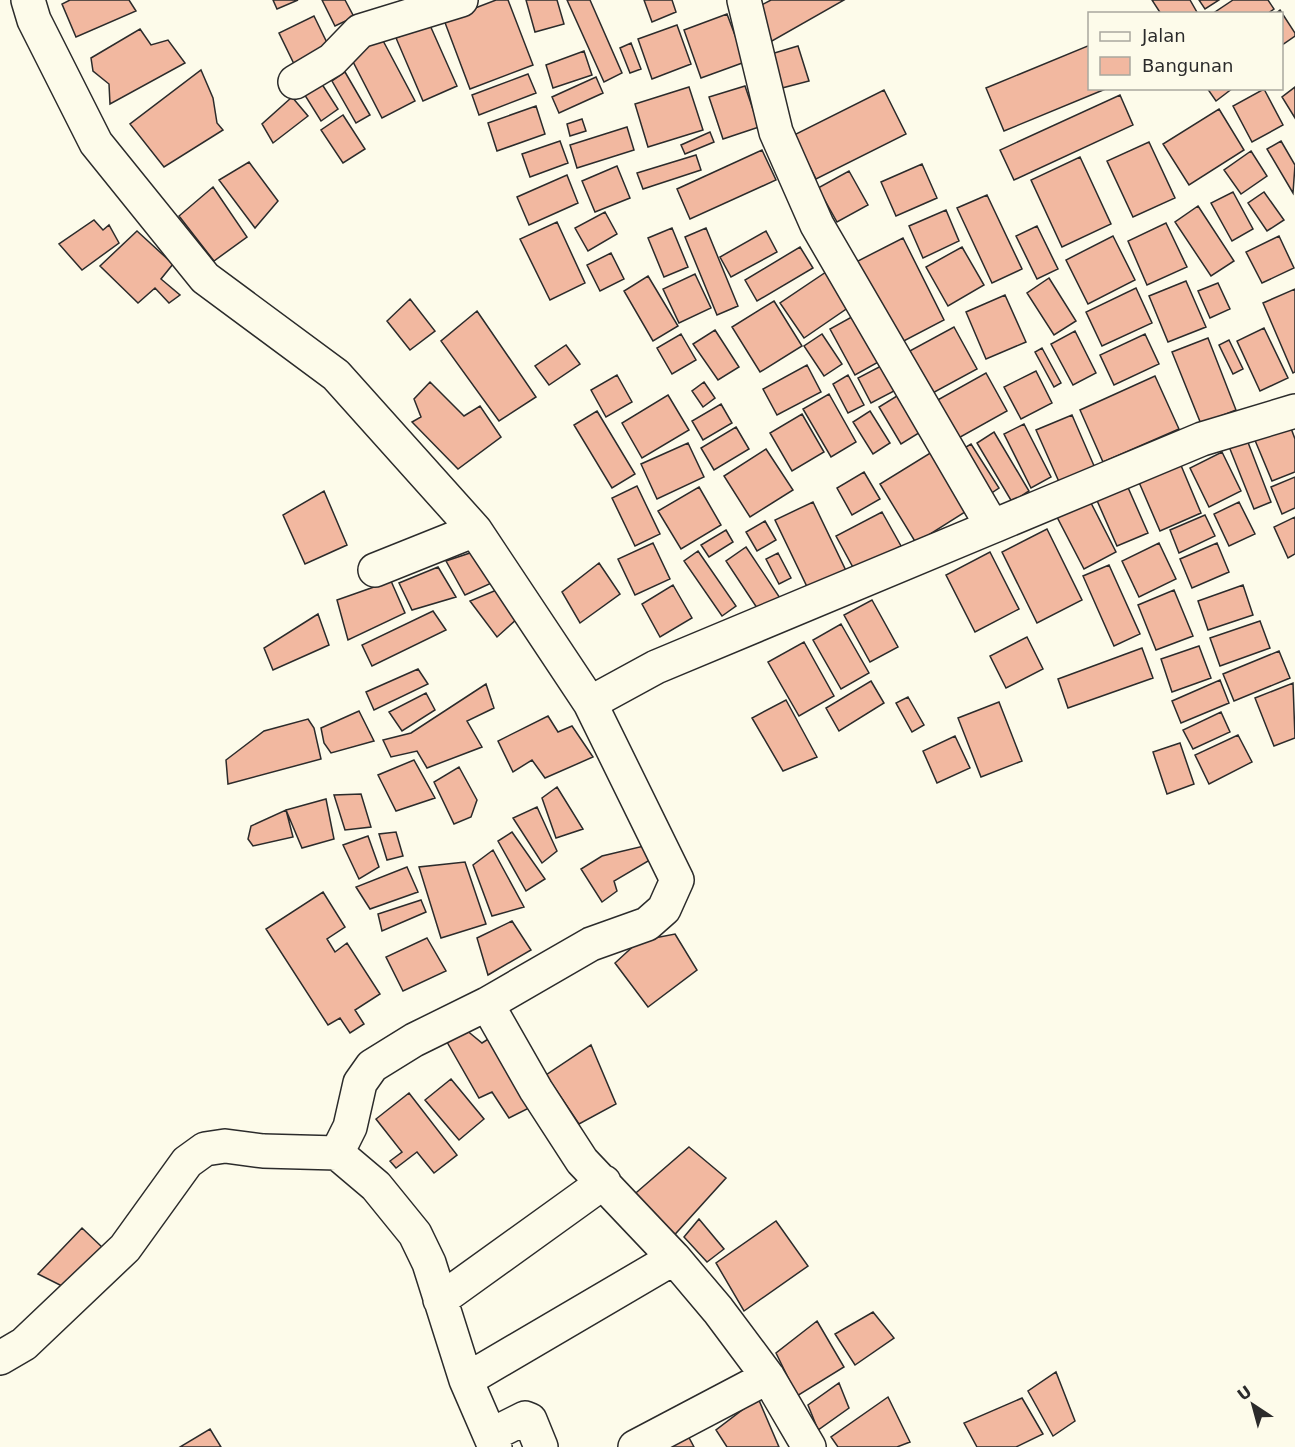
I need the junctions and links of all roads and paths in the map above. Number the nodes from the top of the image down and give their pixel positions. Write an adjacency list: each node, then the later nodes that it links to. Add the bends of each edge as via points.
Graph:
1 (28, 0): 7 (street, via 34,20 96,143 205,278 336,375)
2 (461, 0): 4 (street, via 360,32 332,60)
3 (744, 0): 6 (street, via 776,132 797,185)
4 (295, 82)
5 (1295, 411): 6 (street, via 1202,439)
6 (992, 526): 9 (street, via 656,667)
7 (475, 530): 8 (street); 9 (street)
8 (375, 570)
9 (590, 703): 10 (street, via 677,880 664,909 647,924 591,944)
10 (487, 1004): 11 (street, via 372,1066 360,1083 350,1127); 12 (street, via 576,1152)
11 (337, 1153): 14 (street, via 376,1186 415,1234); 15 (street, via 225,1146 205,1149 187,1162 125,1248 24,1344)
12 (604, 1182): 13 (street); 14 (street)
13 (674, 1258): 16 (street); 17 (street)
14 (440, 1300): 17 (street)
15 (0, 1358)
16 (768, 1377): 20 (street); 21 (street)
17 (466, 1380): 18 (street)
18 (493, 1441): 19 (street, via 525,1418 530,1420)
19 (541, 1447)
20 (635, 1447)
21 (809, 1447)

